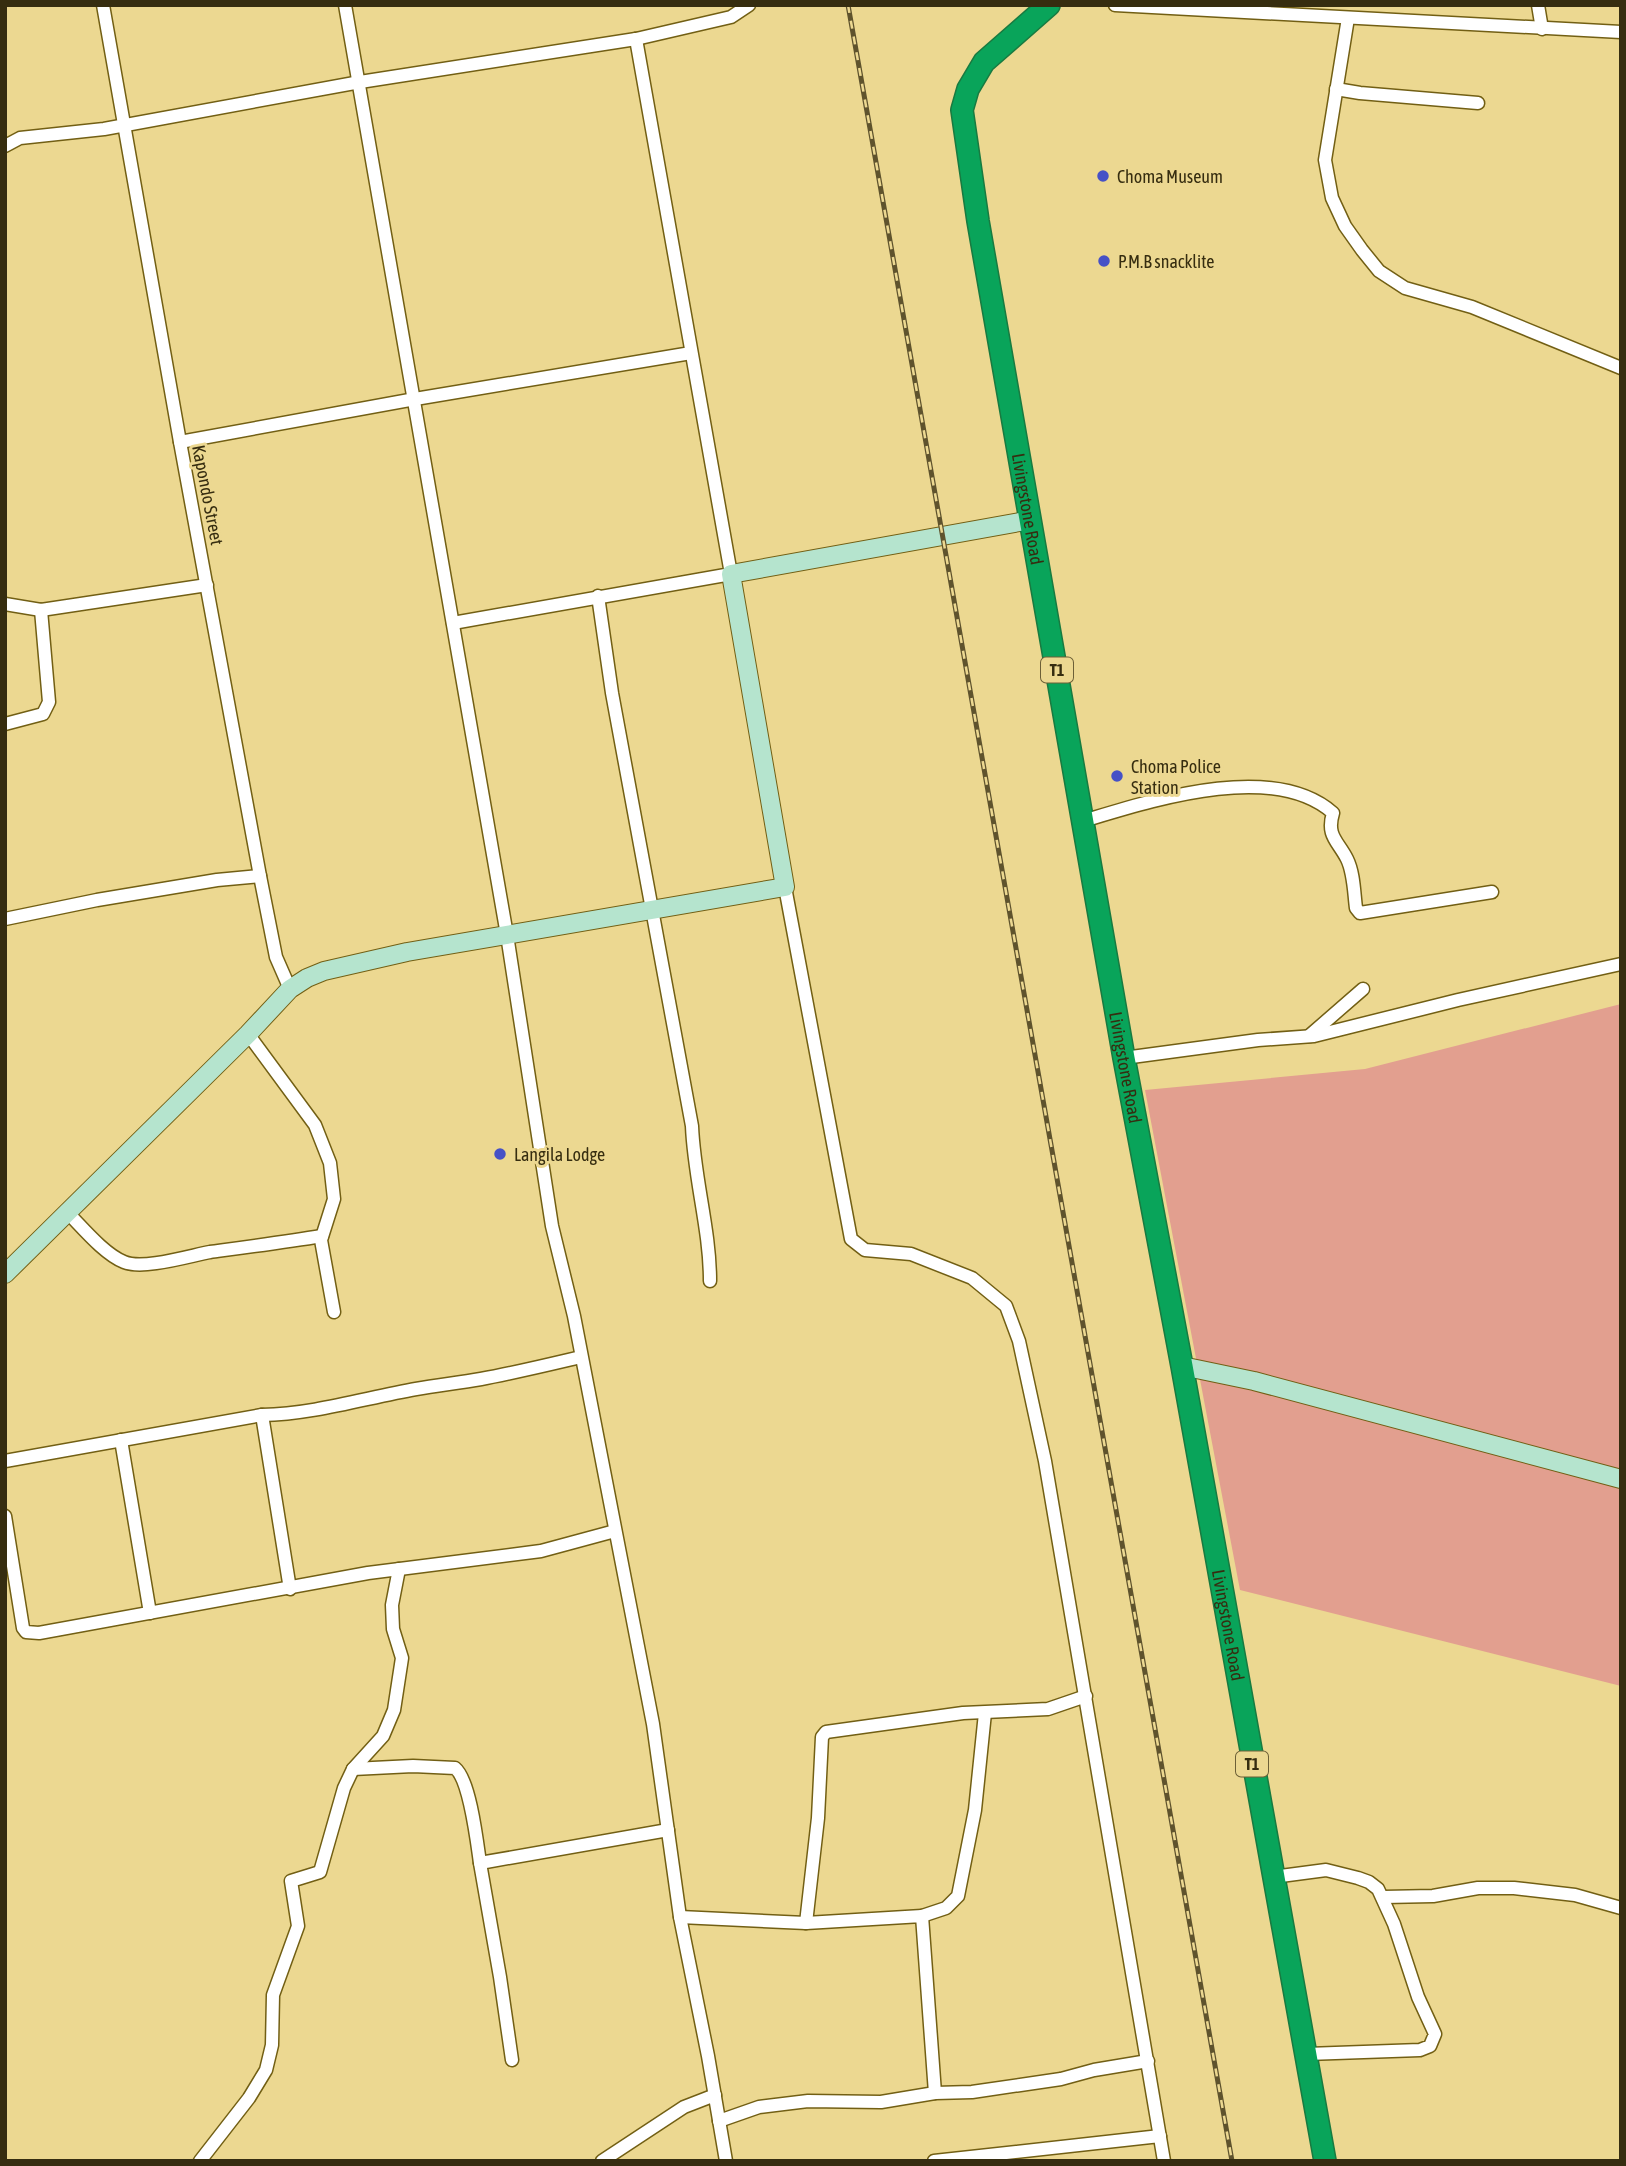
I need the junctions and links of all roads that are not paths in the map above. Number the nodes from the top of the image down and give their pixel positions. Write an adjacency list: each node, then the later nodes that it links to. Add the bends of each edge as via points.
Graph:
1 (103, 5): 15 (street, Kapondo Street)
2 (345, 5): 12 (street)
3 (749, 5): 11 (street, via 731,17)
4 (1049, 5): 21 (highway, Livingstone Road / T1, via 984,62 962,110)
5 (1115, 5): 7 (street, via 1262,15)
6 (1538, 5): 9 (street)
7 (1295, 10): 8 (street)
8 (1348, 18): 9 (street); 13 (street)
9 (1542, 29): 10 (street)
10 (1621, 32)
11 (636, 39): 12 (street); 17 (street)
12 (360, 82): 15 (street); 19 (street)
13 (1336, 89): 14 (street); 18 (street, via 1325,160 1332,198 1345,226 1379,271 1405,288 1472,307)
14 (1478, 103)
15 (124, 126): 16 (street, via 20,138); 20 (street, Kapondo Street)
16 (5, 146)
17 (691, 353): 19 (street); 22 (street)
18 (1621, 368)
19 (415, 400): 20 (street); 27 (street)
20 (180, 443): 23 (street, Kapondo Street)
21 (1031, 520): 22 (street); 29 (highway, Livingstone Road / T1)
22 (731, 574): 24 (street); 31 (street)
23 (207, 585): 26 (street); 30 (street, Kapondo Street)
24 (598, 596): 27 (street); 33 (street)
25 (5, 604): 26 (street)
26 (41, 610): 28 (street, via 49,702 43,714)
27 (453, 623): 35 (street)
28 (5, 724)
29 (1083, 821): 32 (street, via 1219,789 1284,789 1333,813 1330,823 1335,844 1347,859 1360,912); 41 (highway, Livingstone Road / T1)
30 (260, 876): 34 (street, via 111,897); 37 (street, Kapondo Street, via 276,957)
31 (785, 887): 33 (street); 58 (street, via 851,1238 865,1250 911,1254 972,1279 1006,1306 1019,1341 1045,1461)
32 (1492, 892)
33 (652, 911): 35 (street); 45 (street, via 692,1126)
34 (5, 919)
35 (507, 935): 37 (street, via 324,971); 47 (street, via 552,1226)
36 (1621, 964): 40 (street)
37 (290, 989): 39 (street)
38 (1363, 989): 40 (street)
39 (248, 1034): 42 (street); 43 (street, via 315,1125 330,1163 334,1199)
40 (1309, 1036): 41 (street)
41 (1124, 1058): 48 (highway, Livingstone Road / T1)
42 (67, 1212): 43 (street, via 125,1263 174,1260); 44 (street)
43 (322, 1236): 46 (street)
44 (5, 1274)
45 (710, 1281)
46 (334, 1312)
47 (581, 1357): 49 (street, via 358,1403); 54 (street)
48 (1182, 1366): 52 (street); 63 (highway, Livingstone Road / T1)
49 (262, 1415): 50 (street); 56 (street)
50 (121, 1440): 51 (street); 57 (street)
51 (5, 1461)
52 (1621, 1479)
53 (5, 1516): 57 (street, via 26,1632)
54 (615, 1531): 55 (street, via 541,1550); 61 (street, via 653,1724)
55 (399, 1569): 56 (street); 60 (street, via 392,1605 402,1658 394,1710 383,1736)
56 (290, 1589): 57 (street)
57 (150, 1613)
58 (1086, 1696): 59 (street, via 1048,1709); 71 (street)
59 (985, 1713): 66 (street, via 975,1810 958,1896 946,1908); 68 (street, via 826,1732)
60 (354, 1769): 62 (street, via 455,1768 470,1805); 77 (street, via 344,1788 320,1872 291,1881 298,1926 273,1995 272,2045 266,2070)
61 (668, 1830): 62 (street); 67 (street)
62 (480, 1863): 70 (street)
63 (1273, 1877): 64 (street, via 1326,1870 1369,1882); 69 (highway, Livingstone Road / T1)
64 (1384, 1897): 65 (street, via 1514,1888 1575,1895); 69 (street, via 1418,1997 1434,2026 1434,2041 1420,2050)
65 (1621, 1908)
66 (922, 1916): 68 (street); 72 (street)
67 (680, 1917): 68 (street); 73 (street)
68 (806, 1923)
69 (1307, 2054): 82 (highway, Livingstone Road / T1)
70 (512, 2060)
71 (1148, 2061): 72 (street, via 1061,2079); 75 (street)
72 (935, 2093): 74 (street, via 881,2102 808,2101 758,2107)
73 (715, 2095): 74 (street); 78 (street, via 684,2107)
74 (719, 2121): 79 (street)
75 (1160, 2136): 76 (street); 81 (street)
76 (981, 2158): 80 (street)
77 (201, 2161)
78 (602, 2161)
79 (726, 2161)
80 (934, 2161)
81 (1164, 2161)
82 (1325, 2161)

